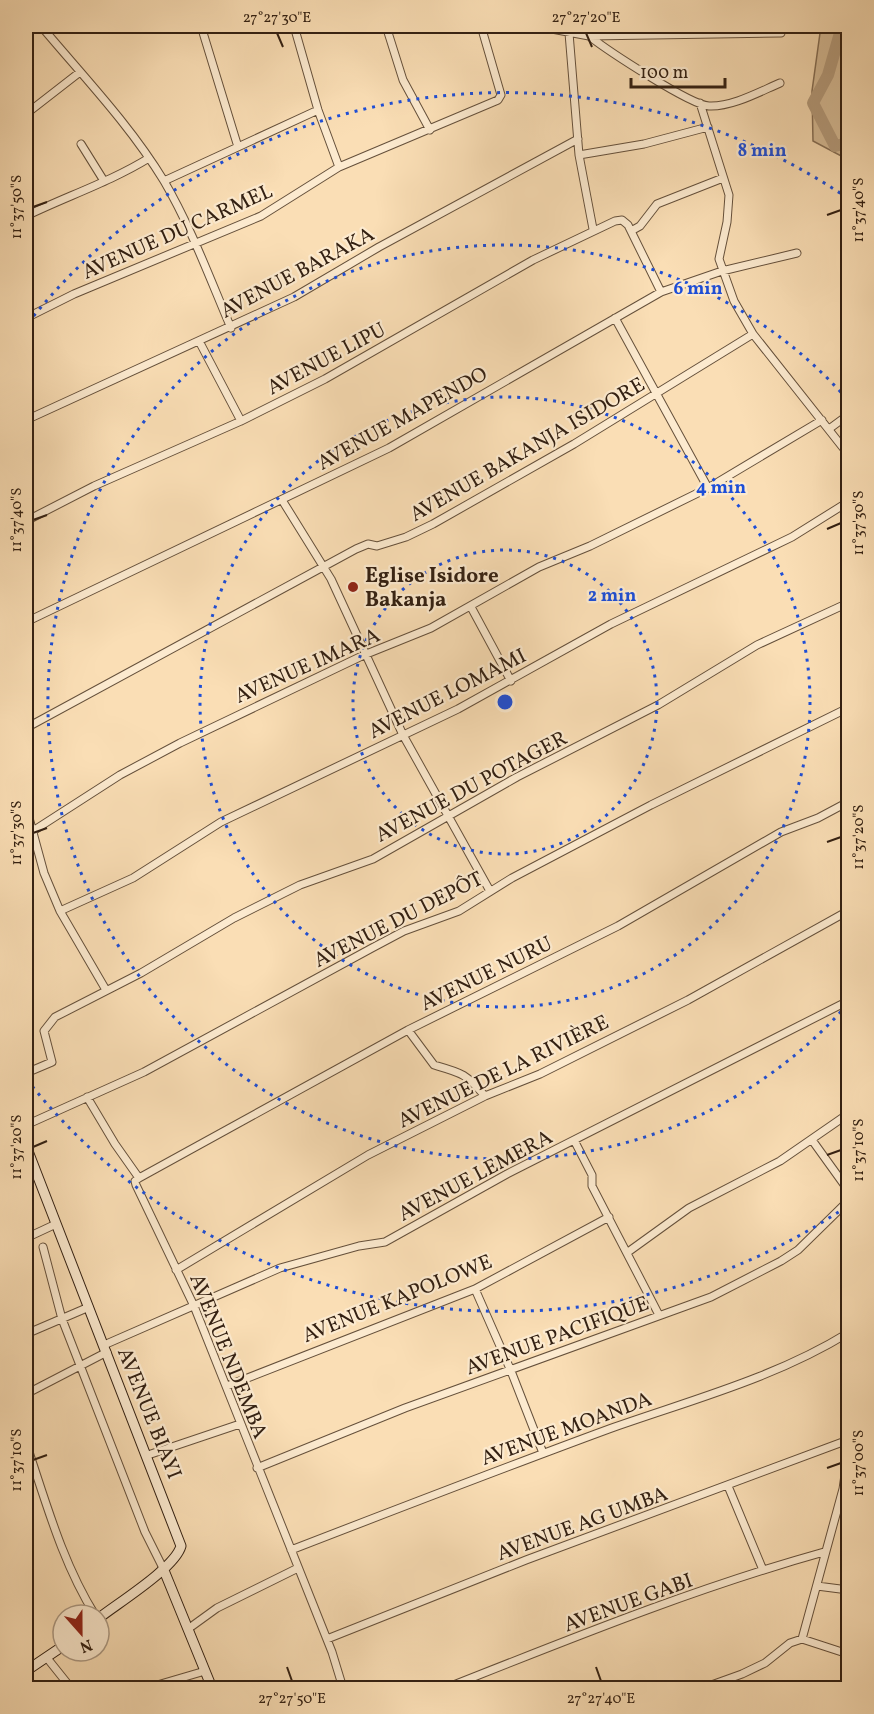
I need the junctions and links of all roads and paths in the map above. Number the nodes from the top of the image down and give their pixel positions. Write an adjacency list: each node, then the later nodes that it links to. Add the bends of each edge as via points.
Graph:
1 (41, 26): 10 (street)
2 (201, 26): 19 (street)
3 (294, 26): 13 (street)
4 (386, 26): 16 (street, via 403,80)
5 (481, 26): 16 (street, AVENUE DU CARMEL, via 501,98)
6 (536, 26): 7 (street)
7 (569, 33): 9 (street); 17 (street)
8 (781, 33): 9 (street)
9 (589, 36): 12 (street)
10 (80, 72): 14 (street); 21 (street)
11 (780, 83): 12 (street, via 721,105)
12 (700, 104): 15 (street)
13 (318, 110): 19 (street); 22 (street)
14 (26, 114)
15 (708, 127): 20 (street, via 644,144); 23 (street)
16 (430, 130): 22 (street, AVENUE DU CARMEL)
17 (578, 139): 20 (street); 35 (street, AVENUE BARAKA)
18 (81, 144): 24 (street)
19 (238, 147): 25 (street)
20 (579, 155): 27 (street)
21 (149, 158): 24 (street); 25 (street)
22 (339, 168): 29 (street, AVENUE DU CARMEL, via 271,212)
23 (723, 178): 28 (street, via 657,204 640,226); 31 (street, via 728,205 718,259)
24 (104, 181): 26 (street)
25 (164, 181): 29 (street)
26 (26, 216)
27 (592, 230): 28 (street, AVENUE LIPU, via 622,220); 42 (street, AVENUE LIPU, via 533,260 358,363)
28 (631, 231): 32 (street)
29 (194, 244): 33 (street, AVENUE DU CARMEL); 35 (street)
30 (796, 253): 31 (street, AVENUE MAPENDO)
31 (722, 271): 32 (street, AVENUE MAPENDO); 36 (street)
32 (661, 292): 34 (street, AVENUE MAPENDO)
33 (26, 318)
34 (615, 318): 38 (street); 46 (street, AVENUE MAPENDO, via 389,448)
35 (231, 328): 37 (street, AVENUE BARAKA)
36 (753, 334): 38 (street, AVENUE BAKANJA ISIDORE); 41 (street)
37 (199, 341): 40 (street, AVENUE BARAKA); 42 (street)
38 (656, 395): 45 (street); 49 (street, AVENUE BAKANJA ISIDORE, via 421,531 386,544 368,544)
39 (849, 415): 43 (street)
40 (26, 420)
41 (822, 420): 43 (street); 45 (street, AVENUE IMARA)
42 (241, 421): 48 (street, AVENUE LIPU, via 94,486)
43 (829, 429): 44 (street)
44 (849, 454)
45 (708, 488): 51 (street, AVENUE IMARA, via 538,567)
46 (282, 500): 49 (street); 52 (street, AVENUE MAPENDO)
47 (849, 502): 54 (street, AVENUE LOMAMI, via 792,537 611,624)
48 (26, 521)
49 (323, 567): 53 (street); 56 (street, AVENUE BAKANJA ISIDORE)
50 (849, 603): 60 (street, AVENUE DU POTAGER, via 757,645 647,711)
51 (471, 607): 53 (street, AVENUE IMARA); 54 (street)
52 (26, 622)
53 (364, 655): 57 (street); 61 (street, AVENUE IMARA, via 150,759)
54 (511, 681): 57 (street, AVENUE LOMAMI)
55 (849, 708): 62 (street, AVENUE DU DEPÔT, via 651,805)
56 (26, 728)
57 (403, 735): 60 (street); 63 (street, AVENUE LOMAMI, via 221,822 133,878)
58 (849, 802): 67 (street, AVENUE NURU, via 760,843 618,926)
59 (26, 807): 61 (street)
60 (448, 815): 62 (street); 65 (street, AVENUE DU POTAGER, via 373,859 300,885 234,918)
61 (33, 831): 63 (street, via 44,873)
62 (490, 891): 70 (street, AVENUE DU DEPÔT, via 459,911 404,932 144,1072)
63 (60, 911): 65 (street)
64 (849, 911): 69 (street, AVENUE DE LA RIVIÈRE, via 688,1000 540,1074)
65 (106, 990): 68 (street, AVENUE DU POTAGER, via 48,1024 44,1040 52,1062)
66 (849, 1001): 74 (street, AVENUE LEMERA)
67 (408, 1030): 69 (street, via 434,1065 455,1069 470,1078); 76 (street, AVENUE NURU)
68 (26, 1073)
69 (485, 1096): 84 (street, AVENUE DE LA RIVIÈRE, via 368,1155)
70 (87, 1097): 72 (street, AVENUE DU DEPÔT); 76 (street, AVENUE NDEMBA)
71 (849, 1114): 73 (street)
72 (26, 1125)
73 (812, 1140): 77 (street); 83 (street, via 689,1208)
74 (575, 1142): 79 (street); 86 (street, AVENUE LEMERA, via 507,1174 385,1242 280,1268)
75 (26, 1146): 80 (street, AVENUE BIAYI)
76 (139, 1178): 84 (street, AVENUE NDEMBA, via 136,1185)
77 (849, 1190)
78 (849, 1201): 88 (street, AVENUE PACIFIQUE, via 798,1250 772,1268 711,1297)
79 (609, 1217): 83 (street); 85 (street, AVENUE KAPOLOWE)
80 (56, 1224): 81 (street); 87 (street, AVENUE BIAYI)
81 (26, 1238)
82 (43, 1247): 89 (street)
83 (628, 1252): 88 (street)
84 (176, 1270): 86 (street, AVENUE NDEMBA)
85 (475, 1288): 94 (street); 95 (street, AVENUE KAPOLOWE)
86 (194, 1306): 92 (street, AVENUE LEMERA); 95 (street, AVENUE NDEMBA)
87 (89, 1307): 89 (street); 92 (street, AVENUE BIAYI)
88 (659, 1315): 94 (street, AVENUE PACIFIQUE)
89 (62, 1319): 91 (street); 93 (street)
90 (849, 1333): 100 (street, AVENUE MOANDA, via 762,1377)
91 (26, 1334)
92 (105, 1349): 93 (street, AVENUE LEMERA); 102 (street, AVENUE BIAYI)
93 (81, 1365): 96 (street, AVENUE LEMERA); 107 (street, via 133,1503)
94 (511, 1371): 100 (street); 103 (street, AVENUE PACIFIQUE, via 405,1408)
95 (226, 1386): 97 (street, AVENUE NDEMBA)
96 (26, 1394)
97 (240, 1424): 102 (street); 103 (street, AVENUE NDEMBA)
98 (849, 1440): 104 (street, AVENUE AG UMBA)
99 (26, 1443): 112 (street, via 64,1556)
100 (543, 1453): 105 (street, AVENUE MOANDA)
101 (849, 1453): 106 (street)
102 (148, 1455): 107 (street, AVENUE BIAYI, via 181,1546 177,1556)
103 (258, 1468): 105 (street, AVENUE NDEMBA)
104 (728, 1485): 109 (street); 115 (street, AVENUE AG UMBA)
105 (291, 1550): 108 (street, AVENUE NDEMBA)
106 (824, 1552): 109 (street, AVENUE GABI); 110 (street)
107 (163, 1568): 113 (street); 114 (street)
108 (298, 1568): 114 (street, via 217,1608); 115 (street, AVENUE NDEMBA)
109 (763, 1570): 126 (street, AVENUE GABI)
110 (817, 1586): 111 (street); 116 (street)
111 (849, 1590)
112 (88, 1603)
113 (111, 1609)
114 (188, 1629): 121 (street)
115 (327, 1639): 125 (street, AVENUE NDEMBA)
116 (802, 1639): 117 (street); 127 (street, via 790,1643 765,1663)
117 (849, 1654)
118 (51, 1655): 119 (street)
119 (47, 1658): 120 (street); 122 (street)
120 (27, 1666)
121 (205, 1671): 123 (street); 124 (street)
122 (71, 1689)
123 (147, 1689)
124 (212, 1689)
125 (343, 1689)
126 (446, 1689)
127 (704, 1689)

